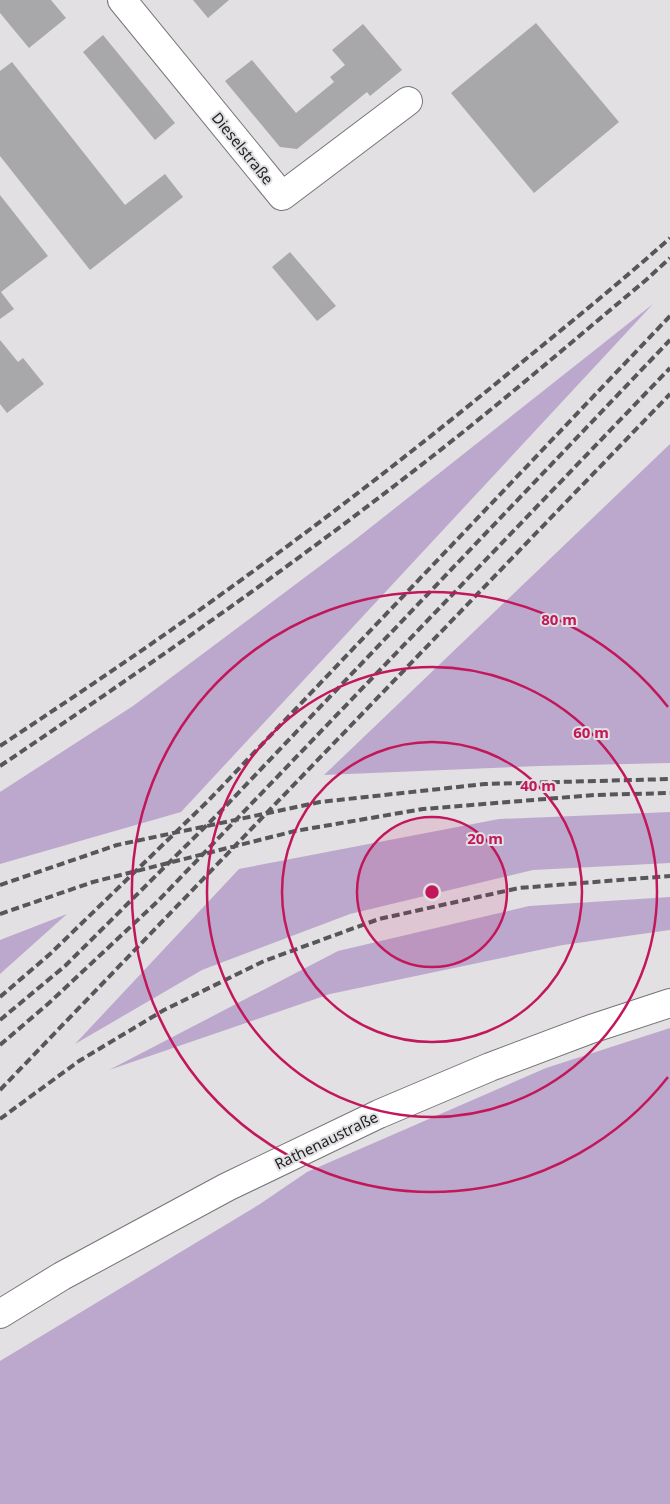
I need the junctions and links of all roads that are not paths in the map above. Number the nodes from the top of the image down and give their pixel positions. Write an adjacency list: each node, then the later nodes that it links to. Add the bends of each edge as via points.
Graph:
1 (122, 0): 2 (street, Dieselstraße, via 282,196)
2 (408, 101)
3 (670, 1003): 4 (street, Rathenaustraße, via 490,1067 379,1114 227,1187 62,1276)
4 (0, 1314)

